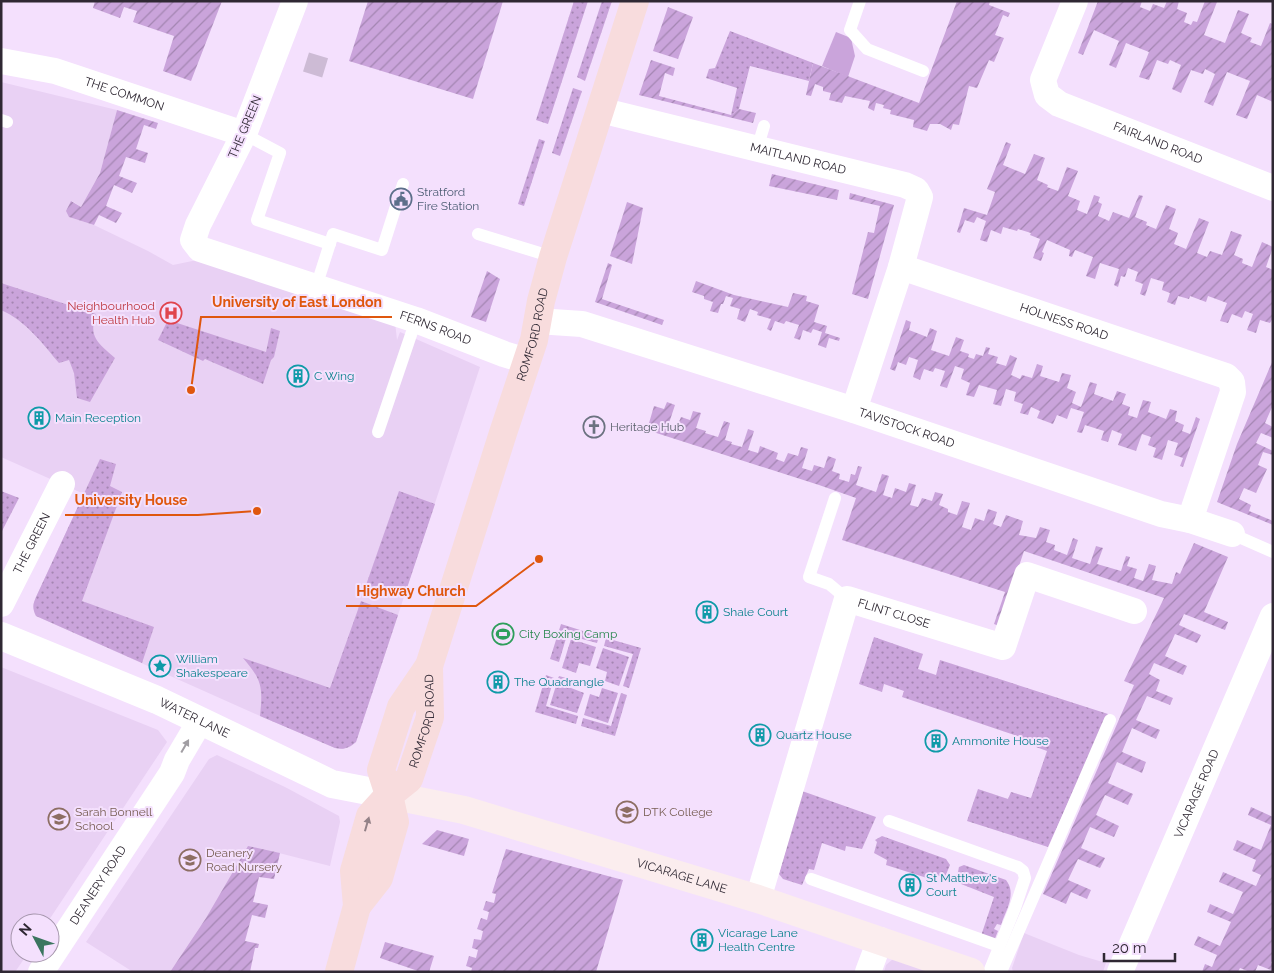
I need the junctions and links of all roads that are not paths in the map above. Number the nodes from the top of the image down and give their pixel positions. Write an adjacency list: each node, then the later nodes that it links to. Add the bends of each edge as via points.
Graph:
1 (295, 1): 8 (street, THE GREEN)
2 (635, 1): 7 (main road, ROMFORD ROAD)
3 (860, 1): 6 (lane, via 850,30 867,49)
4 (1074, 2): 10 (street, FAIRLAND ROAD, via 1044,80 1047,95 1059,104)
5 (1, 62): 8 (street, THE COMMON, via 55,71)
6 (923, 71)
7 (600, 110): 14 (main road, ROMFORD ROAD); 15 (street, MAITLAND ROAD, via 761,138 916,190 920,197)
8 (244, 134): 12 (lane, via 280,153 257,220); 13 (street, THE GREEN, via 198,225 193,240)
9 (403, 184): 12 (lane, via 382,250 333,234)
10 (1273, 188)
11 (478, 234): 14 (lane)
12 (330, 244): 16 (lane)
13 (200, 249): 16 (street, FERNS ROAD)
14 (552, 257): 18 (main road, ROMFORD ROAD)
15 (901, 267): 20 (street); 24 (street, HOLNESS ROAD, via 1226,376 1232,382 1233,392)
16 (316, 287): 17 (street, FERNS ROAD)
17 (416, 320): 19 (street, FERNS ROAD); 21 (lane)
18 (537, 321): 19 (main road, ROMFORD ROAD); 20 (street, TAVISTOCK ROAD, via 582,324)
19 (527, 361): 34 (main road, ROMFORD ROAD, via 429,666 401,707 383,762 381,770)
20 (854, 410): 24 (street, TAVISTOCK ROAD, via 1161,514)
21 (378, 432)
22 (62, 484): 28 (street, THE GREEN)
23 (835, 498): 27 (lane, via 810,577 829,584)
24 (1190, 520): 25 (street, TAVISTOCK ROAD)
25 (1232, 534): 26 (lane, TAVISTOCK ROAD)
26 (1273, 552)
27 (847, 599): 29 (street, FLINT CLOSE, via 1003,647 1027,575); 37 (street, FLINT CLOSE)
28 (1, 604)
29 (1134, 611)
30 (1273, 616): 46 (street, VICARAGE ROAD)
31 (1, 636): 33 (street, WATER LANE)
32 (1110, 720): 45 (lane)
33 (200, 721): 34 (street, WATER LANE, via 332,784); 40 (street, DEANERY ROAD, one-way to 33, via 172,773)
34 (389, 795): 37 (main road, VICARAGE LANE, via 464,810); 41 (main road, ROMFORD ROAD, via 395,822 379,878 357,906)
35 (889, 821): 39 (lane, via 1023,871 1025,878)
36 (811, 879): 39 (lane)
37 (758, 898): 38 (main road, VICARAGE LANE)
38 (880, 940): 42 (street); 43 (main road, VICARAGE LANE)
39 (999, 946): 44 (lane)
40 (41, 972)
41 (339, 972)
42 (868, 972)
43 (971, 972)
44 (989, 972)
45 (1002, 972)
46 (1120, 972)

